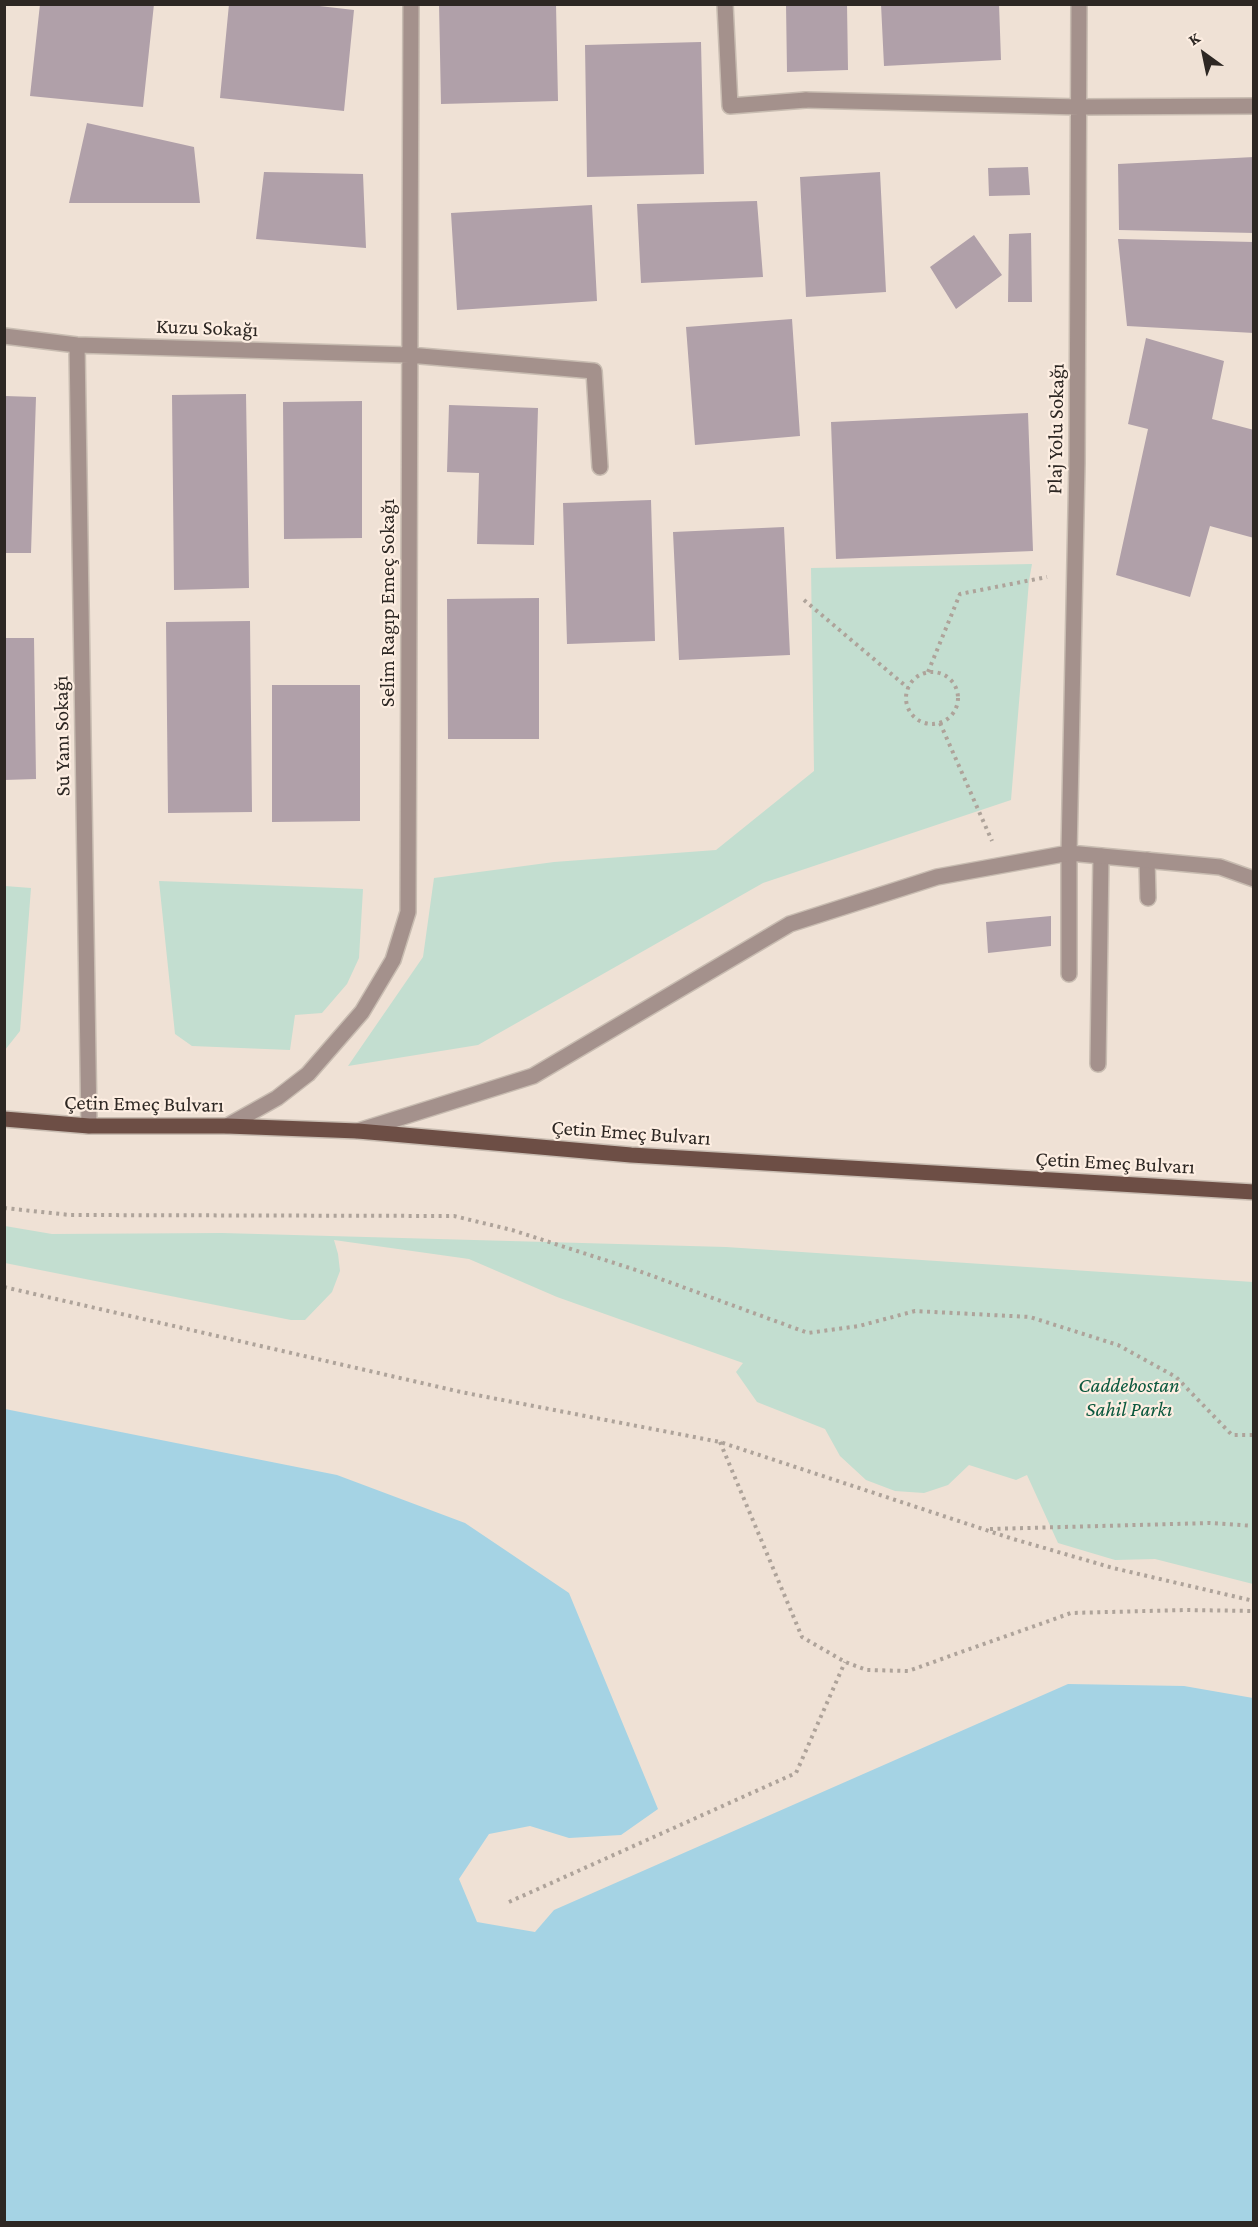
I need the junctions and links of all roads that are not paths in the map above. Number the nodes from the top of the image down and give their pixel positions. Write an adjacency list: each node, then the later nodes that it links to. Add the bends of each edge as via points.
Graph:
1 (411, 4): 8 (street, Selim Ragıp Emeç Sokağı)
2 (725, 4): 5 (street, via 730,106 806,100)
3 (1079, 4): 5 (street, Plaj Yolu Sokağı)
4 (1254, 106): 5 (street)
5 (1079, 107): 10 (street, Plaj Yolu Sokağı)
6 (4, 336): 7 (street, Kuzu Sokağı)
7 (77, 345): 8 (street, Kuzu Sokağı); 18 (street, Su Yanı Sokağı)
8 (409, 355): 9 (street, Kuzu Sokağı, via 594,371); 19 (street, Selim Ragıp Emeç Sokağı, via 408,912 393,960 363,1012 309,1074 277,1098)
9 (600, 467)
10 (1069, 853): 11 (street); 15 (street, Plaj Yolu Sokağı); 20 (street, via 937,877 790,924 533,1076)
11 (1101, 856): 12 (street); 16 (street)
12 (1147, 860): 13 (street, via 1220,867); 14 (street)
13 (1254, 879)
14 (1148, 898)
15 (1069, 974)
16 (1098, 1064)
17 (4, 1119): 18 (main road, Çetin Emeç Bulvarı)
18 (89, 1126): 19 (main road, Çetin Emeç Bulvarı)
19 (227, 1126): 20 (main road, Çetin Emeç Bulvarı)
20 (358, 1131): 21 (main road, Çetin Emeç Bulvarı, via 631,1155)
21 (1254, 1192)

